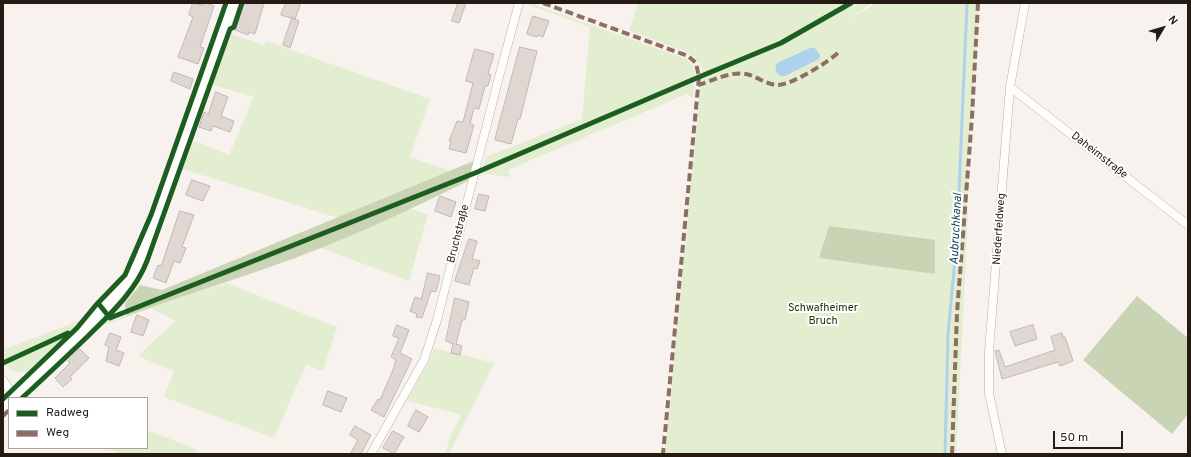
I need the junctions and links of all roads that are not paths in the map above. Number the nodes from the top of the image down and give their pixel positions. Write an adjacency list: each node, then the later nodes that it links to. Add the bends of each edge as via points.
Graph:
1 (232, 3): 8 (main road, via 140,263 125,286 103,310)
2 (519, 3): 9 (street, Bruchstraße, via 439,314 424,360)
3 (1025, 3): 4 (street, Niederfeldweg)
4 (1010, 87): 5 (street, Daheimstraße); 10 (street, Niederfeldweg, via 989,351 989,392)
5 (1188, 225)
6 (3, 380): 7 (street)
7 (12, 397)
8 (13, 397)
9 (371, 454)
10 (1002, 454)

